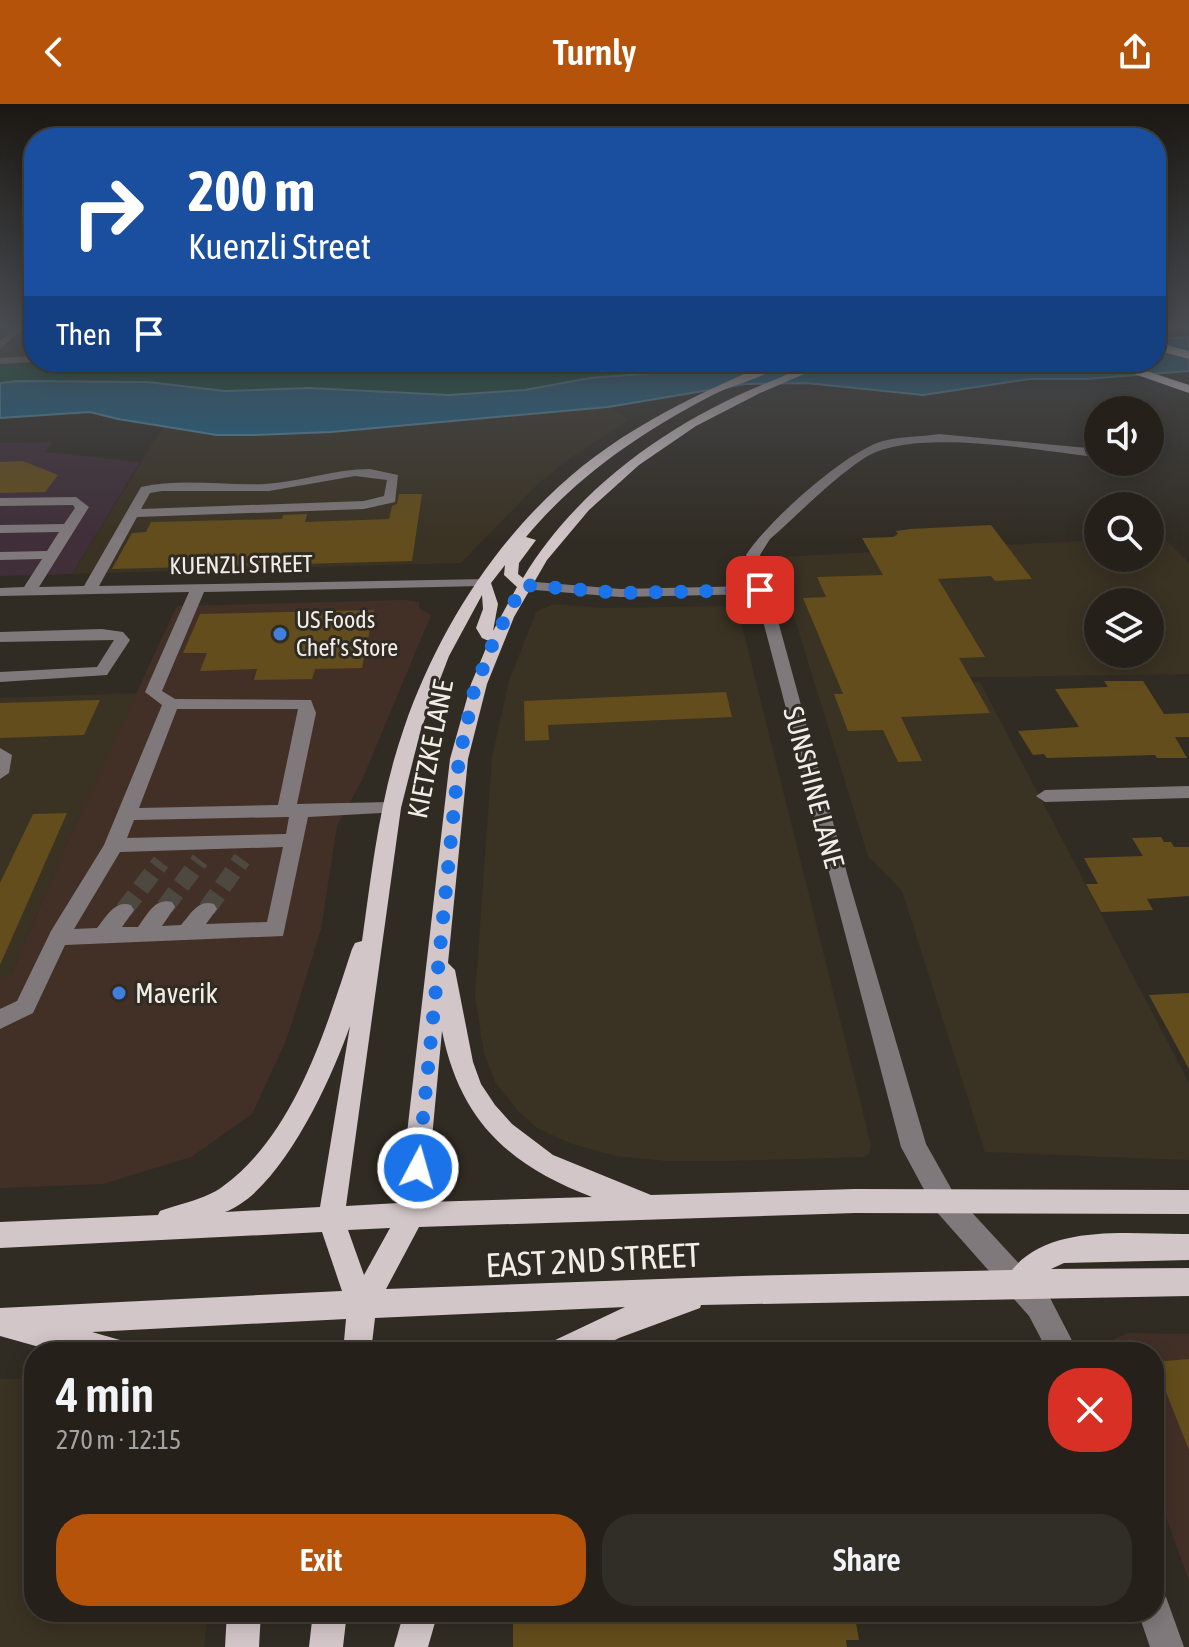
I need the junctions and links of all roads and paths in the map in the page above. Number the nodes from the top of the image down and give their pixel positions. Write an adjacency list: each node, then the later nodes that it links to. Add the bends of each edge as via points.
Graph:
1 (703, 397): 8 (main road, KIETZKE LANE, via 592,463)
2 (744, 397): 14 (main road, KIETZKE LANE, via 652,449 606,485 547,548)
3 (1084, 452): 17 (street, SUNSHINE LANE, via 939,438 901,440 870,449 757,546 753,565)
4 (286, 485): 6 (street); 6 (street, via 321,475 343,490); 7 (street, via 154,488 145,490)
5 (0, 502): 9 (street, via 76,501 82,507)
6 (282, 509): 7 (street)
7 (132, 513): 16 (street)
8 (526, 525): 13 (main road, KIETZKE LANE); 14 (main road, via 531,537 512,563 511,575)
9 (69, 528): 10 (street); 11 (street)
10 (0, 529)
11 (51, 555): 12 (street); 18 (street)
12 (0, 556)
13 (482, 582): 15 (street, KUENZLI STREET); 21 (main road, via 491,592 492,606 484,628); 28 (main road, KIETZKE LANE, via 419,707)
14 (523, 585): 17 (street, via 620,593); 21 (main road, KIETZKE LANE)
15 (198, 588): 16 (street, KUENZLI STREET); 23 (street, via 153,692)
16 (89, 590): 18 (street, KUENZLI STREET)
17 (760, 590): 49 (street, SUNSHINE LANE, via 914,1147)
18 (28, 592): 19 (street, KUENZLI STREET)
19 (2, 596)
20 (0, 637): 22 (street, via 102,634 122,640 101,672)
21 (495, 638): 47 (main road, KIETZKE LANE, via 474,691 459,759)
22 (0, 677)
23 (171, 704): 29 (street, via 305,704); 30 (street)
24 (0, 754): 25 (street)
25 (0, 773)
26 (1189, 792): 27 (street)
27 (1045, 796)
28 (392, 808): 29 (street); 40 (main road, KIETZKE LANE)
29 (293, 810): 30 (street); 31 (street)
30 (127, 814): 35 (street)
31 (294, 840): 32 (street); 43 (street, via 276,930)
32 (255, 841): 33 (street); 36 (street)
33 (213, 842): 34 (street); 37 (street)
34 (176, 843): 35 (street); 38 (street)
35 (114, 845): 46 (street)
36 (242, 859)
37 (200, 860)
38 (161, 862)
39 (165, 907): 44 (street)
40 (378, 908): 53 (main road, KIETZKE LANE); 54 (main road, via 328,1056 265,1165 229,1198)
41 (207, 909): 43 (street)
42 (124, 910): 45 (street)
43 (187, 933): 44 (street)
44 (143, 935): 45 (street)
45 (102, 936): 46 (street)
46 (58, 937): 48 (street, via 25,1007)
47 (440, 938): 51 (main road, via 458,1046 471,1088 491,1120 564,1175); 52 (main road, KIETZKE LANE)
48 (0, 1020)
49 (944, 1201): 50 (main road, EAST 2ND STREET); 51 (main road, EAST 2ND STREET); 58 (street, SUNSHINE LANE)
50 (1189, 1202)
51 (661, 1206): 52 (main road, EAST 2ND STREET)
52 (411, 1216): 53 (main road, EAST 2ND STREET); 60 (main road, KIETZKE LANE)
53 (332, 1219): 54 (main road, EAST 2ND STREET); 60 (main road, KIETZKE LANE)
54 (145, 1228): 55 (main road, EAST 2ND STREET)
55 (0, 1235)
56 (1189, 1247): 58 (main road, via 1064,1250 1030,1267)
57 (1189, 1282): 58 (main road, EAST 2ND STREET)
58 (1019, 1283): 59 (main road, EAST 2ND STREET); 65 (street, SUNSHINE LANE)
59 (710, 1291): 60 (main road, EAST 2ND STREET); 64 (main road)
60 (362, 1306): 61 (main road, EAST 2ND STREET); 63 (main road, KIETZKE LANE)
61 (0, 1323): 62 (main road)
62 (77, 1342)
63 (358, 1342)
64 (581, 1342)
65 (1059, 1342)
66 (243, 1622): 70 (main road)
67 (329, 1622): 71 (main road)
68 (418, 1622): 72 (main road)
69 (1158, 1622): 73 (street)
70 (242, 1647)
71 (326, 1647)
72 (411, 1647)
73 (1167, 1647)

